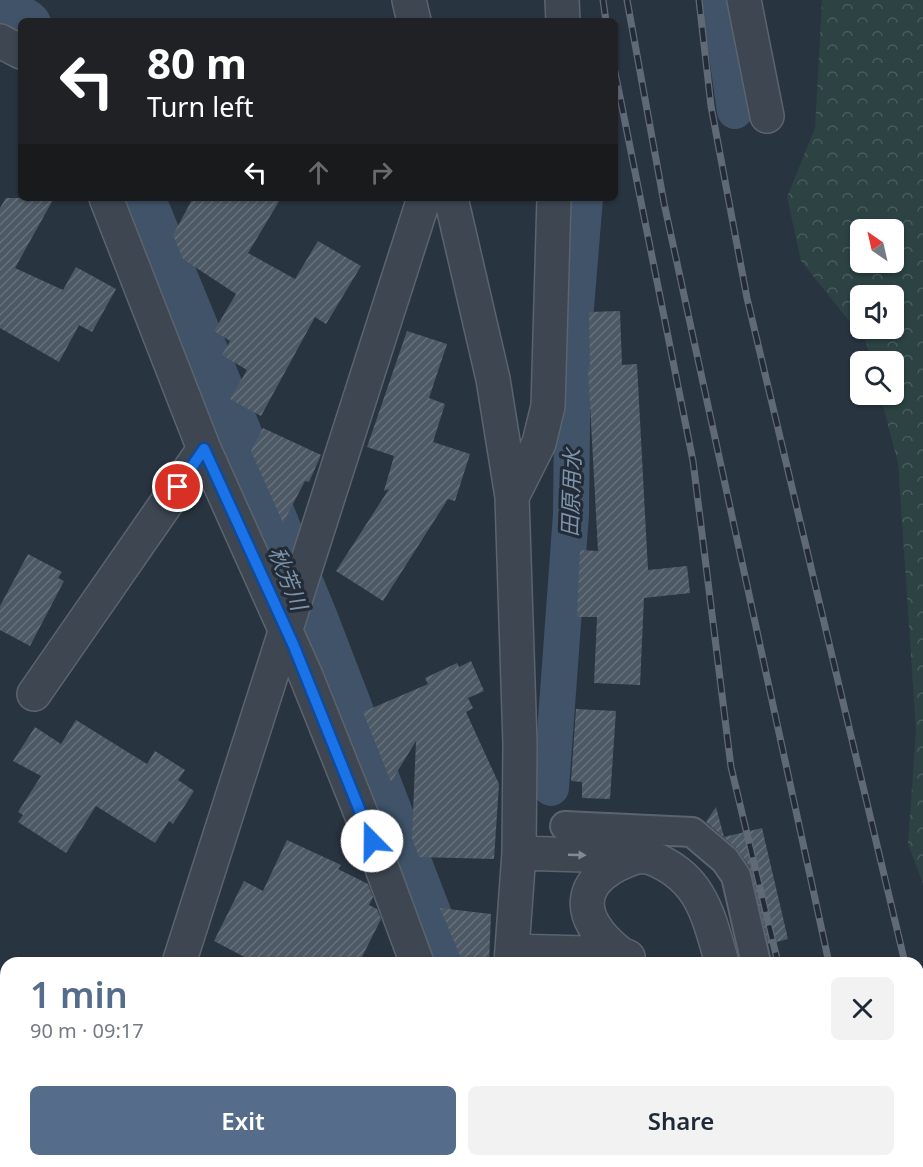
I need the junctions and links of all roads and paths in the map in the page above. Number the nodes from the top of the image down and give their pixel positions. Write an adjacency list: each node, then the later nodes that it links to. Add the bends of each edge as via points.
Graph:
1 (410, 0): 4 (street)
2 (562, 0): 5 (street)
3 (744, 0): 8 (street)
4 (413, 18)
5 (563, 18)
6 (0, 42): 7 (street)
7 (18, 51)
8 (766, 116)
9 (107, 201): 13 (street)
10 (423, 201): 15 (street)
11 (452, 201): 14 (street, via 493,379)
12 (554, 201): 14 (street, via 548,406 539,443)
13 (204, 449): 15 (street); 16 (street)
14 (512, 497): 18 (street, via 520,744)
15 (286, 629): 20 (street); 21 (street)
16 (34, 694)
17 (565, 826): 25 (street, via 692,832 725,860 736,876)
18 (519, 853): 19 (street, one-way to 19); 22 (street)
19 (636, 857): 23 (street, via 606,868 589,893 591,923 599,936); 24 (street, via 669,864 689,880 707,911)
20 (181, 957)
21 (415, 957)
22 (512, 957)
23 (629, 957)
24 (720, 957)
25 (755, 957)

